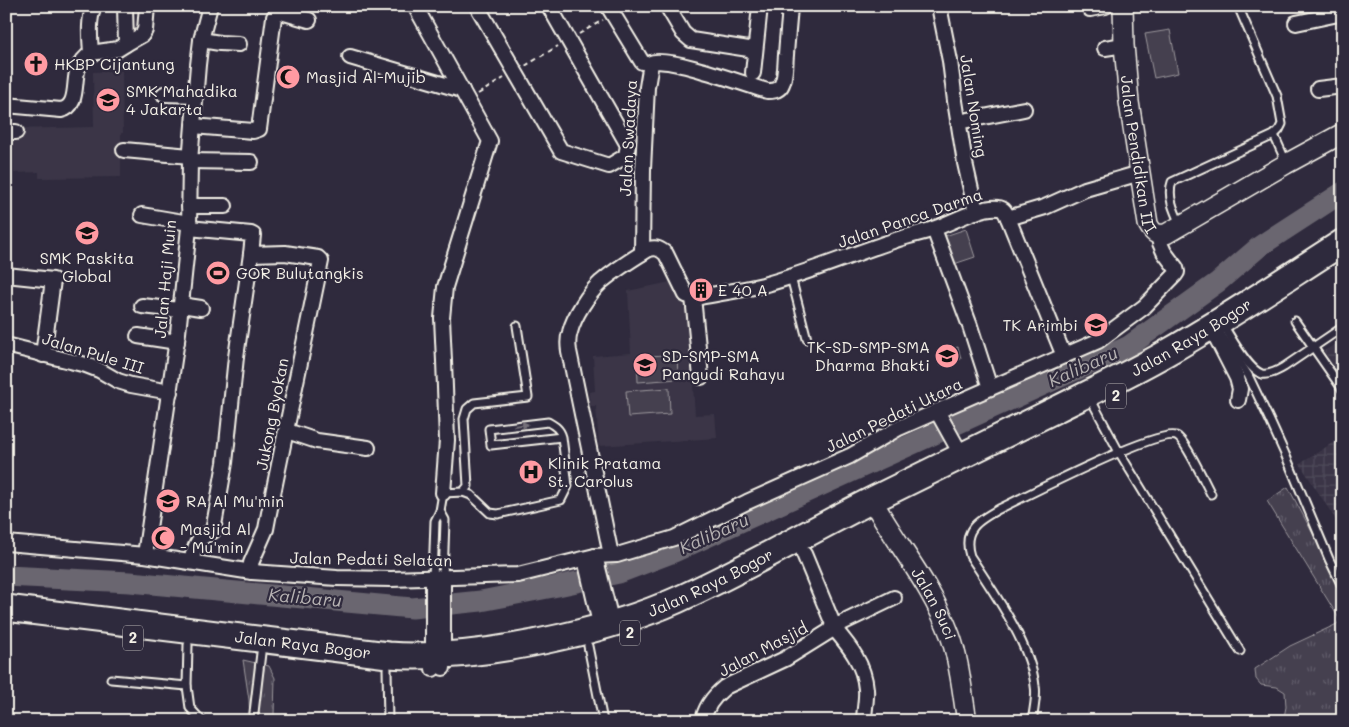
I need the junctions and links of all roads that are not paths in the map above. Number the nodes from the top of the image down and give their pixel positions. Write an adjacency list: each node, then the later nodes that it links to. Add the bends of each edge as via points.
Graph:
1 (94, 6): 26 (street)
2 (125, 6): 21 (street)
3 (147, 6): 21 (street, via 145,30)
4 (210, 6): 20 (street, Jalan Haji Muin)
5 (415, 6): 34 (street)
6 (477, 6): 7 (street, via 561,151 609,166 626,156 628,145)
7 (548, 6)
8 (667, 6): 25 (street, via 691,40)
9 (760, 6): 25 (street)
10 (790, 6): 56 (street, Jalan Swadaya, via 784,76 777,90 767,90 676,63 656,60 651,63 647,87)
11 (939, 6): 37 (street, Jalan Noming)
12 (1106, 6): 15 (street)
13 (1123, 6): 23 (street, Jalan Pendidikan III)
14 (1238, 6): 40 (lane, via 1277,96 1282,124)
15 (1090, 9)
16 (610, 10): 28 (street)
17 (1343, 13): 19 (street)
18 (309, 20): 38 (street, via 281,12 274,17 258,129)
19 (1296, 23)
20 (201, 40): 22 (street); 33 (street, Jalan Haji Muin)
21 (126, 44): 26 (street)
22 (238, 44)
23 (1124, 45): 24 (street); 45 (street, Jalan Pendidikan III)
24 (1105, 48)
25 (755, 50): 29 (street)
26 (90, 52): 35 (street, via 79,67 74,96 65,109)
27 (350, 57): 34 (street)
28 (642, 62)
29 (753, 73)
30 (1343, 86): 31 (street)
31 (1318, 89)
32 (164, 94): 33 (street)
33 (196, 95): 38 (street, Jalan Haji Muin)
34 (465, 95): 89 (street, via 490,140 445,287 442,318 447,440)
35 (6, 105)
36 (1024, 109): 37 (street)
37 (958, 122): 48 (street, Jalan Noming)
38 (194, 126): 42 (street, Jalan Haji Muin)
39 (1343, 133): 44 (street, Jalan Pendidikan III)
40 (1274, 135): 44 (lane); 51 (lane, via 1172,182 1170,194)
41 (124, 150): 42 (street)
42 (190, 158): 43 (street); 46 (street, Jalan Haji Muin)
43 (251, 162)
44 (1286, 164): 51 (street, Jalan Pendidikan III)
45 (1140, 172): 50 (street); 54 (street, Jalan Pendidikan III, via 1148,224)
46 (189, 206): 47 (street); 52 (street, Jalan Haji Muin)
47 (225, 206)
48 (976, 212): 50 (street, Jalan Panca Darma, via 1001,208); 53 (street, Jalan Panca Darma)
49 (142, 215): 52 (street)
50 (1008, 218): 75 (street)
51 (1180, 225): 54 (street, Jalan Pendidikan III)
52 (189, 226): 57 (street, via 252,235); 63 (street, Jalan Haji Muin)
53 (934, 229): 60 (street, Jalan Panca Darma); 77 (street)
54 (1158, 235): 75 (street, Jalan Pedati Utara, via 1164,252 1176,268 1175,275 1128,320 1098,340)
55 (1343, 242): 68 (highway, Jalan Raya Bogor / 2)
56 (642, 253): 61 (street, via 655,248 666,254); 95 (street, via 594,289 570,331 568,341)
57 (250, 254): 83 (street, Jukong Byokan, via 285,254 321,261); 96 (street, via 225,463 213,531 202,536)
58 (1343, 260): 68 (highway, Jalan Raya Bogor / 2)
59 (6, 275): 74 (street, via 53,280)
60 (791, 277): 61 (street, Jalan Panca Darma, via 752,288); 70 (lane)
61 (689, 294): 76 (street)
62 (142, 306): 63 (street)
63 (180, 307): 64 (street); 71 (street, Jalan Haji Muin)
64 (201, 308)
65 (1295, 321): 73 (lane)
66 (517, 326): 88 (lane, via 528,397 474,403 467,409 464,419 468,486)
67 (1343, 328): 73 (lane)
68 (1222, 332): 73 (lane, via 1262,374 1279,370); 80 (highway, Jalan Raya Bogor / 2, via 1178,364); 81 (street, via 1240,389); 100 (lane, via 1270,421)
69 (138, 336): 71 (street)
70 (807, 338)
71 (177, 342): 79 (street, Jalan Haji Muin)
72 (6, 345): 74 (street, Jalan Pule III)
73 (1312, 347): 78 (lane)
74 (43, 355): 79 (street, Jalan Pule III, via 86,365 131,385)
75 (1064, 356): 77 (street, Jalan Pedati Utara)
76 (701, 377)
77 (990, 388): 82 (street, Jalan Pedati Utara)
78 (1343, 390)
79 (170, 392): 94 (street, Jalan Haji Muin)
80 (1091, 400): 86 (lane); 87 (highway, Jalan Raya Bogor / 2); 91 (highway, Jalan Raya Bogor / 2)
81 (1238, 400)
82 (937, 411): 87 (street); 95 (street, Jalan Pedati Utara, via 850,456 674,538 617,556)
83 (287, 430): 85 (street, via 317,441); 98 (street, Jukong Byokan, via 266,529 252,563)
84 (562, 437): 84 (lane, one-way to 84, via 492,445 489,429 548,422 560,431); 88 (lane, via 568,486 561,500 498,514 490,513 471,495)
85 (368, 448)
86 (1119, 452): 90 (lane, via 1174,435 1183,441); 107 (lane); 113 (lane, via 986,516 971,530 967,539 970,556 1009,618 1030,662 1036,688)
87 (962, 456): 91 (highway, Jalan Raya Bogor / 2)
88 (463, 492): 89 (lane)
89 (443, 493): 99 (lane, via 440,511 445,520)
90 (1211, 494)
91 (876, 507): 93 (highway, Jalan Raya Bogor / 2); 104 (highway, Jalan Raya Bogor / 2, via 654,610); 120 (street, Jalan Suci, via 918,584 943,619 954,647)
92 (6, 543): 94 (street, Jalan Pedati Selatan)
93 (804, 554): 104 (highway, Jalan Raya Bogor / 2, via 673,618 642,629); 105 (street)
94 (145, 555): 96 (street, Jalan Pedati Selatan)
95 (611, 555): 97 (street, Jalan Pedati Utara)
96 (191, 561): 98 (street, Jalan Pedati Selatan)
97 (591, 564): 99 (street, Jalan Pedati Selatan); 104 (street)
98 (252, 572): 99 (street, Jalan Pedati Selatan)
99 (438, 585): 109 (street)
100 (1343, 588)
101 (894, 598): 105 (street, Jalan Masjid)
102 (6, 608): 109 (highway, Jalan Raya Bogor / 2)
103 (6, 623): 106 (highway, Jalan Raya Bogor / 2)
104 (601, 623): 109 (highway, Jalan Raya Bogor / 2, via 521,649); 109 (highway, Jalan Raya Bogor / 2, via 523,660); 117 (lane)
105 (833, 625): 118 (street, Jalan Masjid, via 822,637 785,660 725,687 716,694); 119 (street, via 860,665 866,689)
106 (188, 645): 108 (highway, Jalan Raya Bogor / 2); 112 (lane)
107 (1240, 651)
108 (261, 652): 110 (highway, Jalan Raya Bogor / 2); 115 (lane)
109 (438, 662): 110 (highway, Jalan Raya Bogor / 2, via 405,670)
110 (387, 669): 116 (lane)
111 (111, 679): 112 (lane)
112 (187, 686): 114 (lane, via 190,708)
113 (1033, 716)
114 (202, 721)
115 (253, 721)
116 (388, 721)
117 (603, 721)
118 (703, 721)
119 (864, 721)
120 (967, 721)

